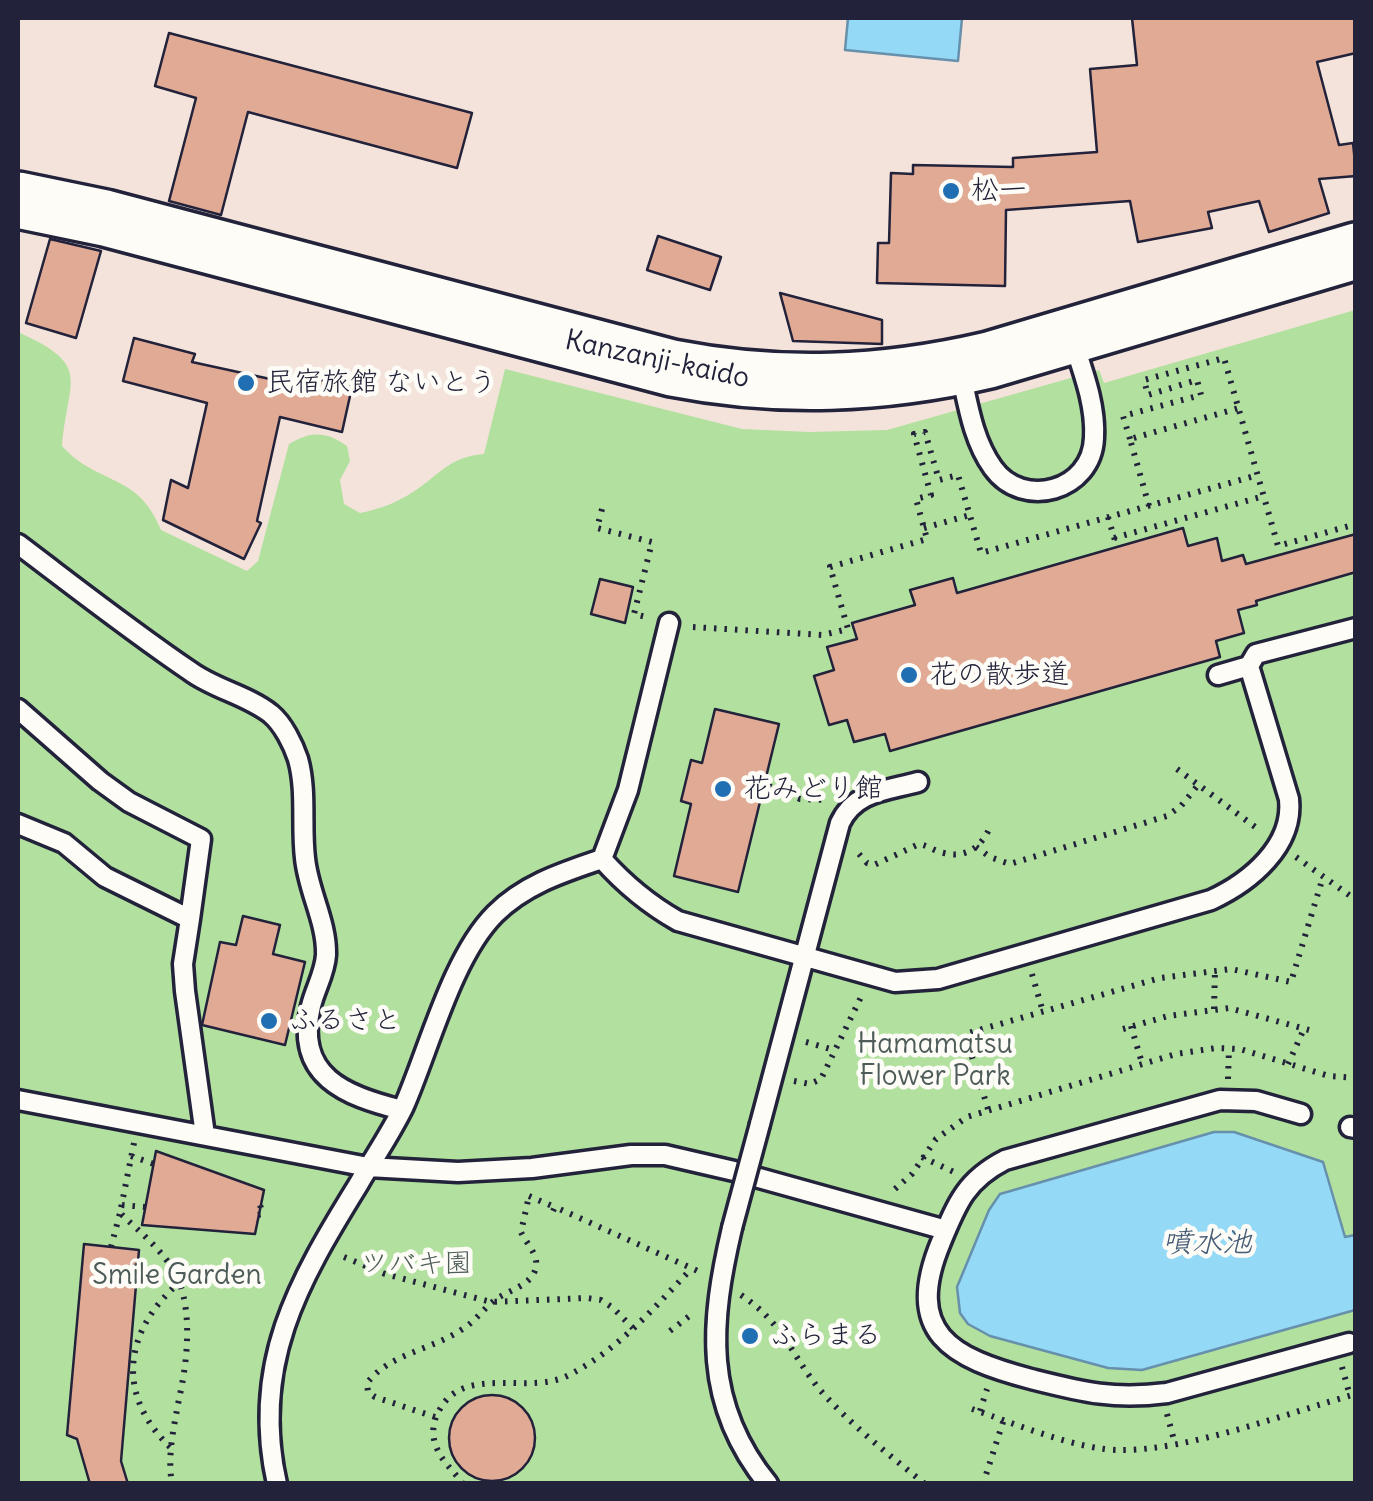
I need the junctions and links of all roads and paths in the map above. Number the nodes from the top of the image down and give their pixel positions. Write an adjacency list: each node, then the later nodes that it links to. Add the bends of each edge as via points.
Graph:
1 (18, 200): 4 (main road, Kanzanji-kaido, via 719,377 855,382)
2 (1356, 251): 3 (main road, Kanzanji-kaido)
3 (1072, 336): 4 (main road, Kanzanji-kaido); 4 (lane, via 1091,400 1094,439 1083,471 1054,490 1020,488 993,468 975,433)
4 (960, 367)
5 (1239, 408): 6 (path); 6 (path, via 1224,358 1144,380 1148,395 1197,380 1201,395 1123,416); 7 (path)
6 (1130, 438): 9 (path)
7 (1258, 475): 8 (path); 9 (path)
8 (1264, 496): 12 (path, via 1115,543); 13 (path, via 1278,546)
9 (1148, 506): 12 (path)
10 (602, 508): 16 (path, via 597,528 652,542 634,614)
11 (970, 515): 12 (path, via 980,553); 14 (path); 14 (path, via 958,476 938,480 925,432 914,434 930,495 916,499)
12 (1108, 517)
13 (1356, 524)
14 (924, 528): 16 (path, via 927,539 830,567 848,629 823,635 746,633)
15 (18, 544): 46 (lane, via 194,674 271,715 287,735 300,771 305,863 324,937 324,970 308,1023 313,1061 337,1086)
16 (668, 623): 30 (lane, via 628,790)
17 (1356, 628): 18 (lane, via 1256,654)
18 (1250, 666): 19 (lane); 28 (lane, via 1289,799 1291,816)
19 (1218, 675)
20 (18, 708): 33 (lane, via 100,782 201,838)
21 (1177, 769): 23 (path)
22 (918, 782): 25 (lane, via 862,798)
23 (1198, 785): 28 (path); 29 (path, via 1166,816 1010,864)
24 (769, 786): 25 (path)
25 (844, 814): 29 (path, via 862,859 874,865 919,844 947,854); 34 (lane)
26 (18, 824): 33 (lane, via 64,842 104,878)
27 (992, 824): 29 (path)
28 (1278, 844): 31 (path); 36 (lane, via 1255,872 1211,900 938,979)
29 (976, 847)
30 (602, 859): 34 (lane, via 678,921); 46 (lane, via 523,891 494,915 472,944)
31 (1323, 876): 32 (path); 35 (path, via 1291,982)
32 (1356, 900)
33 (190, 919): 48 (lane, via 183,964)
34 (804, 958): 36 (lane); 42 (lane)
35 (1215, 970): 38 (path); 39 (path, via 1160,978)
36 (871, 976): 42 (path, via 820,1079 810,1084)
37 (1034, 980): 39 (path)
38 (1214, 1009): 40 (path, via 1127,1028); 41 (path, via 1245,1010 1306,1030)
39 (1043, 1012): 45 (path, via 965,1034)
40 (1142, 1063): 41 (path, via 1216,1048); 45 (path)
41 (1288, 1064): 43 (path)
42 (773, 1076): 66 (lane, bridge)
43 (1356, 1078)
44 (18, 1100): 48 (lane)
45 (988, 1108): 55 (path, via 950,1127)
46 (402, 1110): 52 (lane)
47 (1300, 1114): 62 (lane, via 1256,1101 1220,1100 1005,1160 967,1188)
48 (205, 1136): 52 (lane)
49 (131, 1156): 50 (path)
50 (154, 1164)
51 (129, 1166): 59 (path)
52 (368, 1167): 53 (lane, via 458,1172 648,1155); 63 (lane)
53 (734, 1172)
54 (759, 1178): 62 (lane)
55 (891, 1191)
56 (529, 1196): 68 (path, via 521,1232 537,1265 525,1282)
57 (260, 1204): 61 (path)
58 (145, 1207): 59 (path)
59 (121, 1209): 64 (path); 67 (path)
60 (553, 1211): 65 (path)
61 (258, 1215)
62 (946, 1230): 70 (lane, via 929,1270 932,1319 945,1341 986,1367 1106,1397 1137,1398)
63 (320, 1246): 68 (path, via 385,1274); 77 (lane, via 293,1301 271,1371 269,1444)
64 (111, 1247)
65 (692, 1268): 66 (path); 69 (path)
66 (720, 1280): 79 (lane, via 714,1339 720,1384 733,1428); 80 (path, via 761,1308 834,1406)
67 (180, 1282): 75 (path, via 186,1348); 75 (path, via 140,1331 133,1374 144,1415)
68 (492, 1302): 69 (path, via 601,1300); 73 (path, via 460,1332 378,1369 367,1383 374,1397)
69 (634, 1329): 73 (path, via 566,1377 468,1387)
70 (1349, 1343)
71 (1356, 1394): 74 (path, via 1178,1444 1120,1450)
72 (972, 1409): 74 (path)
73 (435, 1417): 78 (path, via 436,1448)
74 (1004, 1419): 81 (path)
75 (171, 1448): 76 (path)
76 (172, 1484)
77 (277, 1484)
78 (463, 1484)
79 (768, 1484)
80 (925, 1484)
81 (983, 1484)

